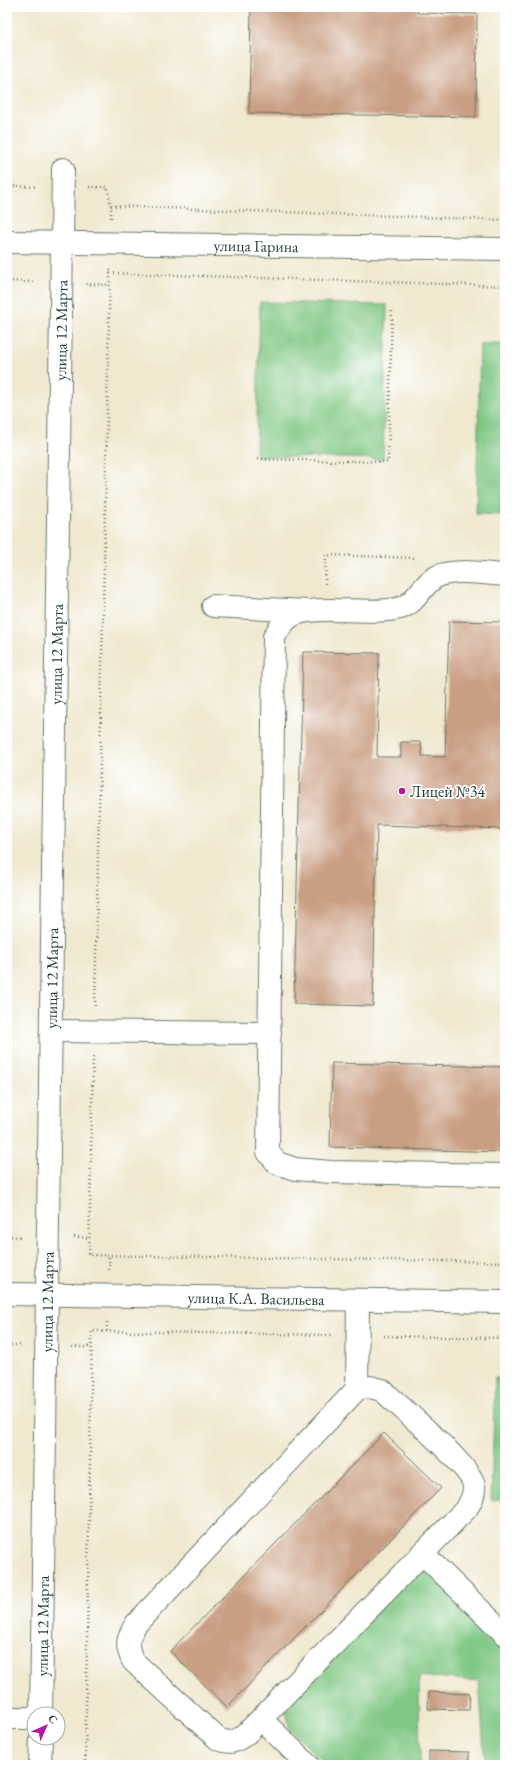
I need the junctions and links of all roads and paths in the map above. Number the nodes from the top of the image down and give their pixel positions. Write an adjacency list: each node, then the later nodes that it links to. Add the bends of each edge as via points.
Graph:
1 (63, 169): 4 (street, улица 12 Марта)
2 (505, 220): 5 (path, via 111,206)
3 (8, 242): 4 (street, улица Гарина); 10 (path)
4 (62, 242): 5 (street, улица Гарина); 16 (street, улица 12 Марта)
5 (110, 243): 6 (street, улица Гарина); 7 (path)
6 (505, 250)
7 (110, 273): 8 (path); 17 (path)
8 (505, 286)
9 (392, 308): 11 (path, via 388,462)
10 (7, 332)
11 (258, 459)
12 (419, 558): 15 (path, via 326,555)
13 (505, 574): 15 (street, via 447,573 435,577 402,608 385,611)
14 (214, 606): 15 (street)
15 (316, 611): 18 (street, via 292,616 281,625 274,637)
16 (51, 1031): 17 (street); 22 (street, улица 12 Марта)
17 (94, 1031): 18 (street); 20 (path, via 89,1255)
18 (270, 1033): 19 (street, via 268,1152 277,1163 295,1169 331,1172)
19 (505, 1175)
20 (505, 1262)
21 (7, 1294): 22 (street, улица К.А. Васильева)
22 (47, 1295): 23 (street, улица К.А. Васильева); 32 (street, улица 12 Марта)
23 (358, 1300): 24 (street, улица К.А. Васильева); 25 (street)
24 (505, 1302)
25 (358, 1336): 26 (path); 29 (street); 38 (path, via 92,1330)
26 (505, 1338)
27 (7, 1345): 28 (path)
28 (13, 1345)
29 (357, 1389): 30 (street, via 382,1390 456,1459 474,1486 473,1497 467,1508); 35 (street, via 136,1624 128,1637 127,1650 133,1661 218,1739 236,1741)
30 (422, 1554): 31 (street); 35 (street)
31 (505, 1634)
32 (41, 1706)
33 (7, 1718): 34 (street)
34 (26, 1718)
35 (261, 1719): 39 (street)
36 (41, 1746): 37 (street)
37 (40, 1765)
38 (85, 1765)
39 (308, 1765)

